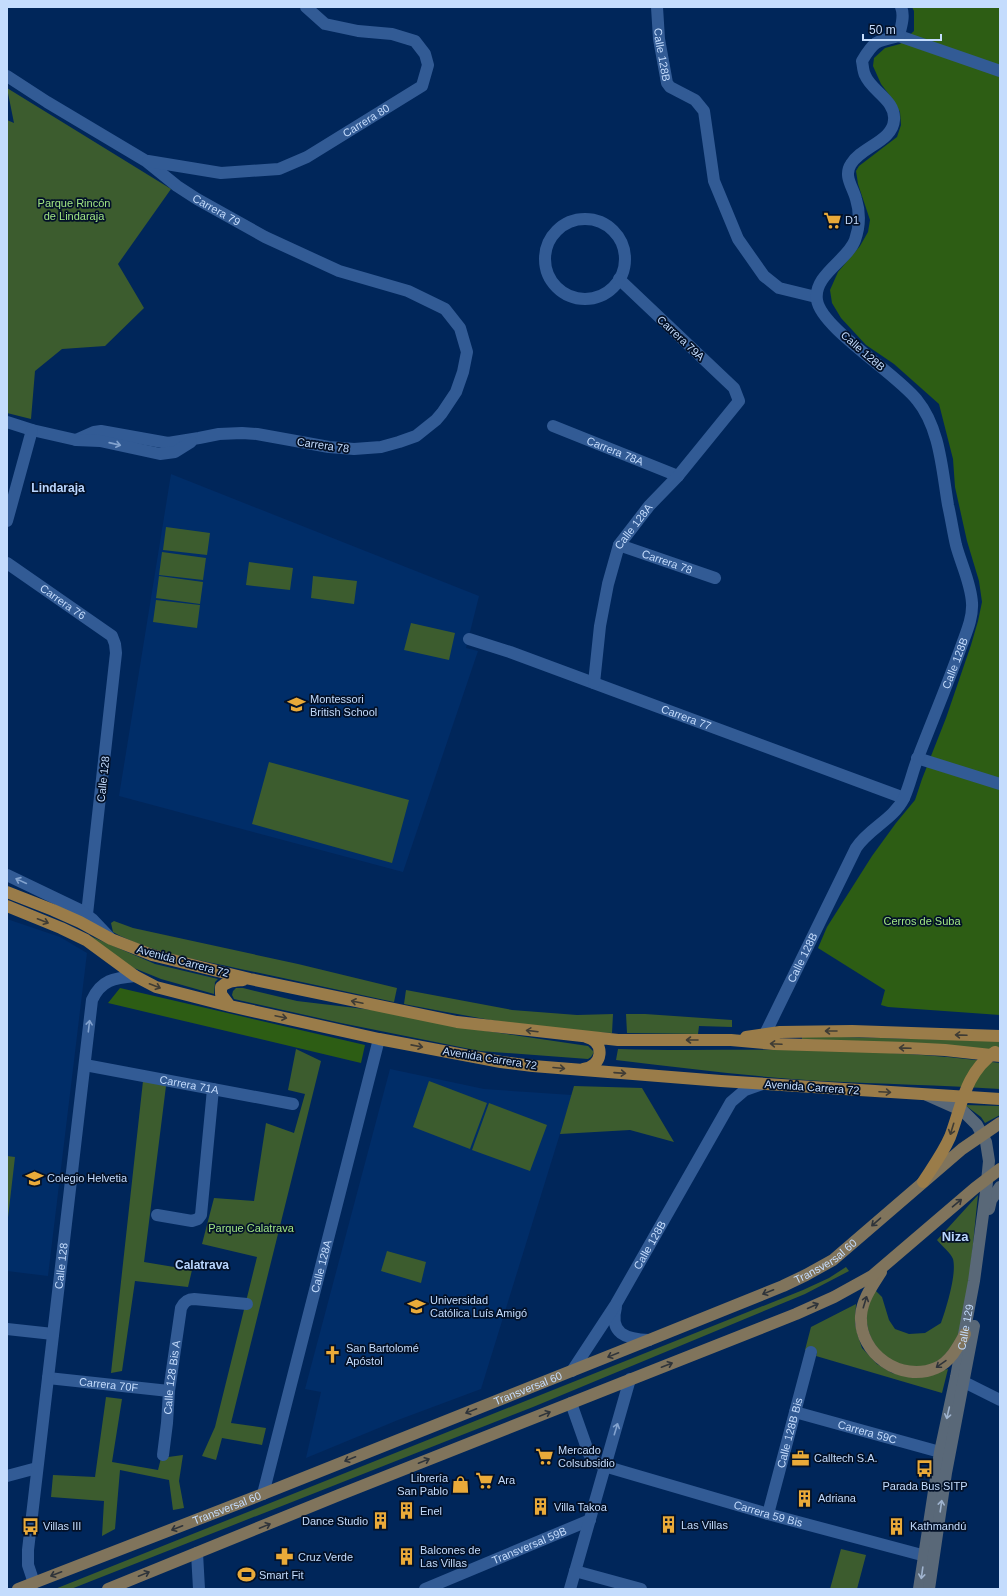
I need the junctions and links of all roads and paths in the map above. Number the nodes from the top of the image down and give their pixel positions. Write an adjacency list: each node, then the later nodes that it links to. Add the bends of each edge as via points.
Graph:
1 (306, 7): 7 (street, Carrera 80, via 325,24 358,31 392,34 415,41 425,54 428,65 422,86 307,157 279,169 222,173)
2 (658, 7): 9 (street, Calle 128B, via 659,39 667,83 695,100 704,111 714,180 738,239 764,276 779,288)
3 (901, 7): 4 (street, via 903,20)
4 (899, 36): 5 (street); 9 (street, via 878,41 862,61 865,76 892,108 895,118 889,134 854,159 849,167 847,173 856,197 859,216 855,239 851,249 832,267 818,287)
5 (1000, 71)
6 (7, 76): 7 (street, Carrera 79)
7 (146, 161): 10 (street, Carrera 79, via 184,190 266,237 339,271 408,291)
8 (619, 279): 8 (street, via 624,268 625,256 622,244 608,226 598,221 576,220 554,233 548,245 547,270 562,292 587,299 611,290); 11 (street, Carrera 79A, via 734,388)
9 (816, 297): 23 (street, Calle 128B, via 823,314 917,398 928,415 936,436 956,544 970,587 971,619)
10 (445, 309): 14 (street, Carrera 78, via 460,328 466,352 463,372 456,392 436,420 416,436 399,442 381,447 329,448 242,432 199,438 174,452 168,448 160,454)
11 (739, 401): 15 (street, Calle 128A)
12 (7, 422): 14 (street, Carrera 78)
13 (553, 426): 15 (street, Carrera 78A)
14 (32, 430): 16 (street)
15 (678, 476): 17 (street, Calle 128A, via 649,506)
16 (7, 521)
17 (619, 545): 19 (street, Carrera 78); 22 (street, Calle 128A, via 601,619)
18 (7, 563): 21 (street, Carrera 76, via 112,636)
19 (715, 578)
20 (469, 639): 22 (street, Carrera 77)
21 (115, 644): 29 (street, Calle 128)
22 (594, 683): 25 (street, Carrera 77)
23 (918, 758): 24 (street); 25 (street, Calle 128B)
24 (1000, 784)
25 (904, 798): 34 (street, Calle 128B, via 889,818 867,835 856,848)
26 (7, 875): 29 (street, Avenida Carrera 72, one-way to 26)
27 (7, 892): 30 (highway, Avenida Carrera 72, via 53,910)
28 (7, 906): 31 (highway, Avenida Carrera 72, one-way to 31, via 86,940)
29 (88, 914): 30 (street, Avenida Carrera 72)
30 (111, 939): 32 (highway, Avenida Carrera 72, via 152,955)
31 (135, 976): 33 (highway, Avenida Carrera 72, one-way to 33, via 162,989); 41 (street, Calle 128, one-way to 31, via 95,993 106,982)
32 (250, 979): 33 (highway, via 229,982 221,988 221,994); 36 (highway, Avenida Carrera 72, one-way to 32, via 457,1022)
33 (230, 1006): 37 (highway, Avenida Carrera 72, one-way to 37)
34 (765, 1034): 35 (highway, Avenida Carrera 72, one-way to 34, via 852,1031); 38 (highway, Avenida Carrera 72)
35 (1000, 1036)
36 (585, 1037): 38 (highway, Avenida Carrera 72, one-way to 36, via 618,1040); 42 (highway, via 595,1041 600,1052 592,1067)
37 (379, 1039): 42 (highway, Avenida Carrera 72, one-way to 42, via 500,1062); 77 (street, Calle 128A)
38 (731, 1040): 40 (highway, Avenida Carrera 72, one-way to 38, via 945,1050)
39 (1000, 1050): 53 (highway, one-way to 53, via 983,1062 973,1075 960,1104 950,1138)
40 (1000, 1056)
41 (84, 1065): 45 (street, Carrera 71A); 60 (street, Calle 128)
42 (582, 1070): 43 (highway, Avenida Carrera 72, one-way to 43)
43 (721, 1081): 44 (highway, Avenida Carrera 72); 48 (street, via 729,1088)
44 (763, 1084): 46 (highway, Avenida Carrera 72, one-way to 46); 48 (street, Calle 128B, via 745,1090)
45 (213, 1089): 49 (street, Carrera 71A); 55 (street, via 201,1215 192,1221)
46 (926, 1094): 47 (highway, Avenida Carrera 72); 51 (main road, Calle 129, via 970,1118 981,1131)
47 (1000, 1099)
48 (731, 1102): 58 (street, Calle 128B)
49 (293, 1104)
50 (1000, 1123): 53 (main road, Transversal 60)
51 (988, 1151): 52 (main road); 61 (main road, Calle 129, via 986,1192)
52 (1000, 1169): 56 (main road, one-way to 52)
53 (923, 1182): 62 (main road, Transversal 60, one-way to 62, via 821,1268)
54 (1000, 1187): 67 (main road, Calle 129, via 989,1206 972,1341)
55 (157, 1215)
56 (885, 1266): 61 (main road, one-way to 56, via 951,1356 935,1369 916,1372 903,1370 887,1364 876,1356 865,1341 861,1317 865,1298); 66 (main road, one-way to 56, via 816,1305 872,1276)
57 (247, 1304): 68 (street, Calle 128 Bis A, via 194,1299 186,1301 181,1308)
58 (616, 1304): 62 (street, Calle 128B, via 616,1328 630,1338); 64 (street, Calle 128B)
59 (7, 1329): 60 (street)
60 (53, 1334): 65 (street, Calle 128)
61 (965, 1334): 72 (main road, Calle 129, one-way to 72)
62 (649, 1340): 64 (main road, Transversal 60, one-way to 64)
63 (811, 1352): 71 (street, Calle 128B Bis)
64 (572, 1371): 77 (main road, Transversal 60, one-way to 77)
65 (48, 1378): 68 (street, Carrera 70F); 75 (street, Calle 128)
66 (630, 1379): 70 (main road); 74 (street, one-way to 66)
67 (964, 1382): 69 (street); 81 (main road, Calle 129, one-way to 67)
68 (169, 1391): 73 (street, Calle 128 Bis A)
69 (1000, 1400)
70 (571, 1403): 74 (street, via 589,1454); 80 (main road, one-way to 70)
71 (795, 1412): 72 (street, Carrera 59C); 78 (street, Calle 128B Bis)
72 (940, 1452): 81 (main road, Calle 129)
73 (163, 1455)
74 (604, 1466): 78 (street, Carrera 59 Bis); 79 (street)
75 (37, 1468): 76 (street); 83 (street, Calle 128, via 27,1558)
76 (7, 1476)
77 (263, 1494): 83 (main road, Transversal 60, one-way to 83)
78 (768, 1514): 81 (street, Carrera 59 Bis)
79 (590, 1520): 82 (street); 87 (street, Transversal 59B)
80 (197, 1553): 85 (main road, one-way to 80); 86 (street)
81 (929, 1557): 90 (main road, Calle 129, one-way to 90); 91 (main road, Calle 129)
82 (575, 1571): 88 (street); 89 (street)
83 (34, 1583): 84 (main road, Transversal 60)
84 (18, 1589)
85 (108, 1589)
86 (199, 1589)
87 (425, 1589)
88 (570, 1589)
89 (641, 1589)
90 (919, 1589)
91 (929, 1589)

